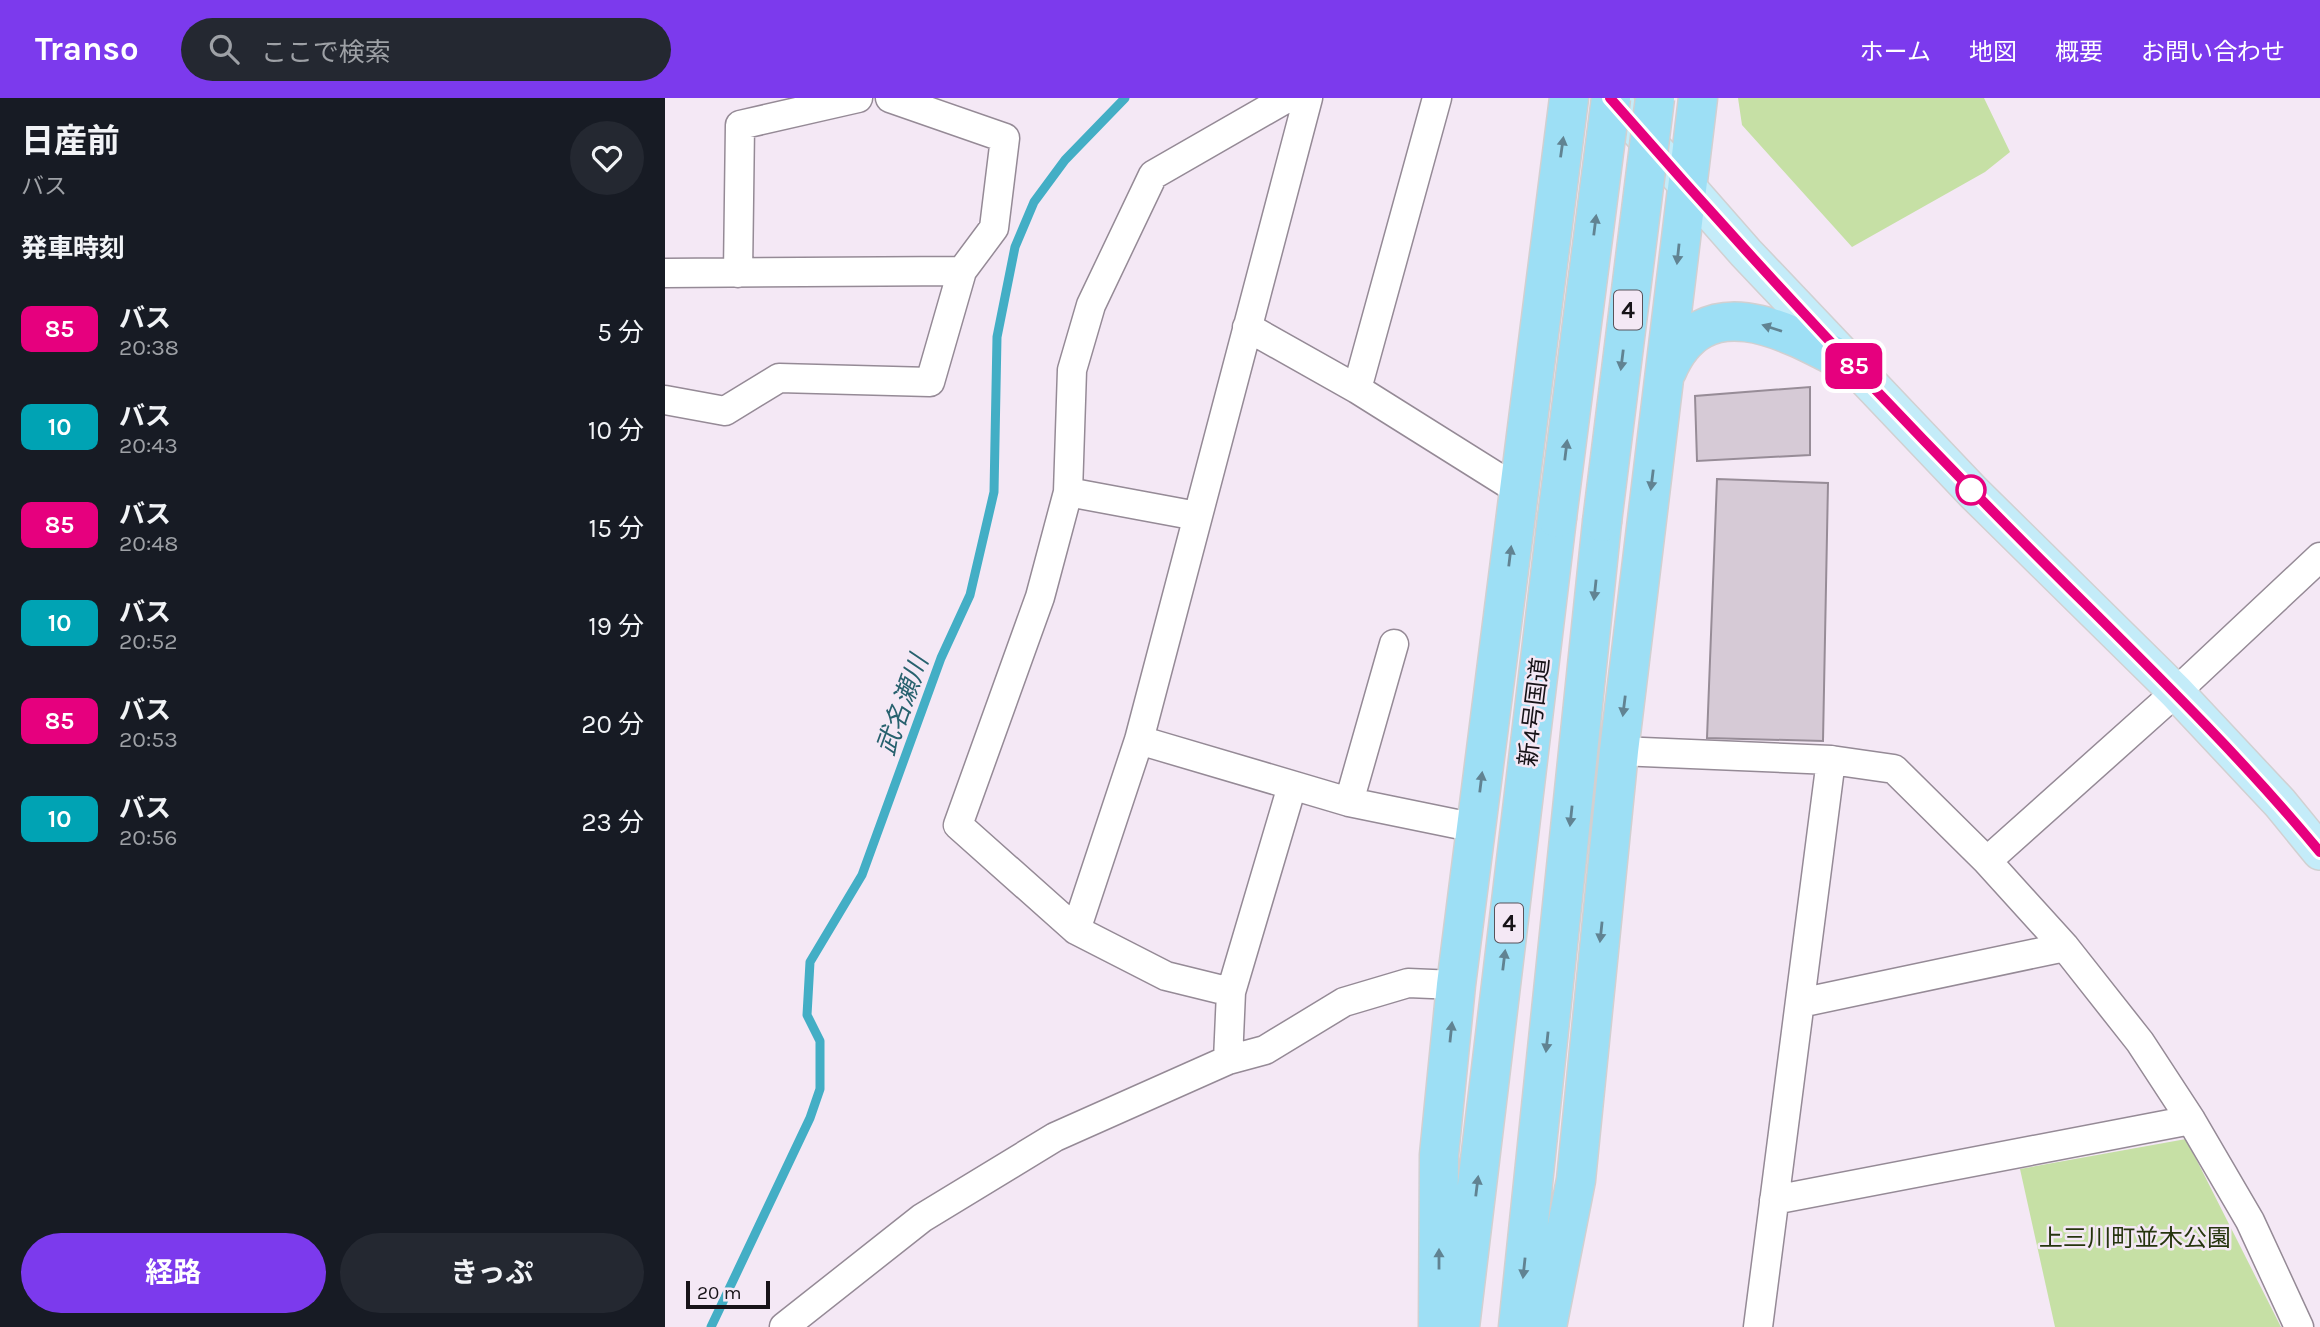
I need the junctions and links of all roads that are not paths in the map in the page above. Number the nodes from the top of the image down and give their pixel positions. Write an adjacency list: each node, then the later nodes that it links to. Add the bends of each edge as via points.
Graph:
1 (858, 98): 13 (street, via 740,125)
2 (890, 98): 11 (street, via 1005,138 994,228)
3 (1287, 98): 20 (street, via 1153,175 1091,305 1072,370)
4 (1308, 98): 14 (street)
5 (1437, 98): 17 (street)
6 (1569, 98): 19 (highway, one-way to 6)
7 (1611, 98): 10 (main road); 43 (highway, 新4号国道 / 4, one-way to 7, bridge)
8 (1655, 98): 44 (highway, 新4号国道 / 4, one-way to 44, bridge, via 1602,522)
9 (1698, 98): 10 (highway)
10 (1687, 186): 15 (main road); 16 (highway, one-way to 16)
11 (962, 271): 13 (street); 18 (street, via 930,382 779,378 725,411)
12 (665, 273): 13 (street)
13 (738, 273)
14 (1247, 327): 17 (street); 21 (street)
15 (1855, 367): 16 (highway, one-way to 16, via 1769,325 1728,321 1707,325 1688,336); 24 (main road, via 1973,492)
16 (1664, 378): 26 (highway, one-way to 26)
17 (1357, 389): 19 (street)
18 (665, 400)
19 (1518, 490): 30 (highway, one-way to 19)
20 (1067, 492): 21 (street); 33 (street, via 1040,597 958,825)
21 (1197, 516): 25 (street)
22 (2320, 557): 24 (street)
23 (1394, 644): 29 (street)
24 (2176, 692): 31 (main road); 32 (street)
25 (1139, 740): 28 (street); 33 (street)
26 (1619, 751): 27 (street); 45 (highway, one-way to 45, via 1576,1180)
27 (1831, 760): 32 (street, via 1894,769); 37 (street)
28 (1292, 786): 29 (street); 36 (street)
29 (1349, 802): 30 (street)
30 (1476, 828): 35 (highway)
31 (2320, 852)
32 (1987, 861): 34 (street)
33 (1076, 930): 36 (street, via 1166,976)
34 (2066, 947): 37 (street); 39 (street, via 2140,1042)
35 (1456, 985): 38 (street, via 1408,983 1344,1002 1265,1050); 42 (highway, one-way to 35, via 1439,1156)
36 (1231, 992): 38 (street)
37 (1800, 1003): 40 (street)
38 (1228, 1060): 41 (street, via 1044,1144 922,1218)
39 (2191, 1120): 40 (street); 47 (street, via 2250,1222)
40 (1774, 1200): 46 (street)
41 (783, 1327)
42 (1438, 1327)
43 (1460, 1327)
44 (1517, 1327)
45 (1547, 1327)
46 (1758, 1327)
47 (2299, 1327)

